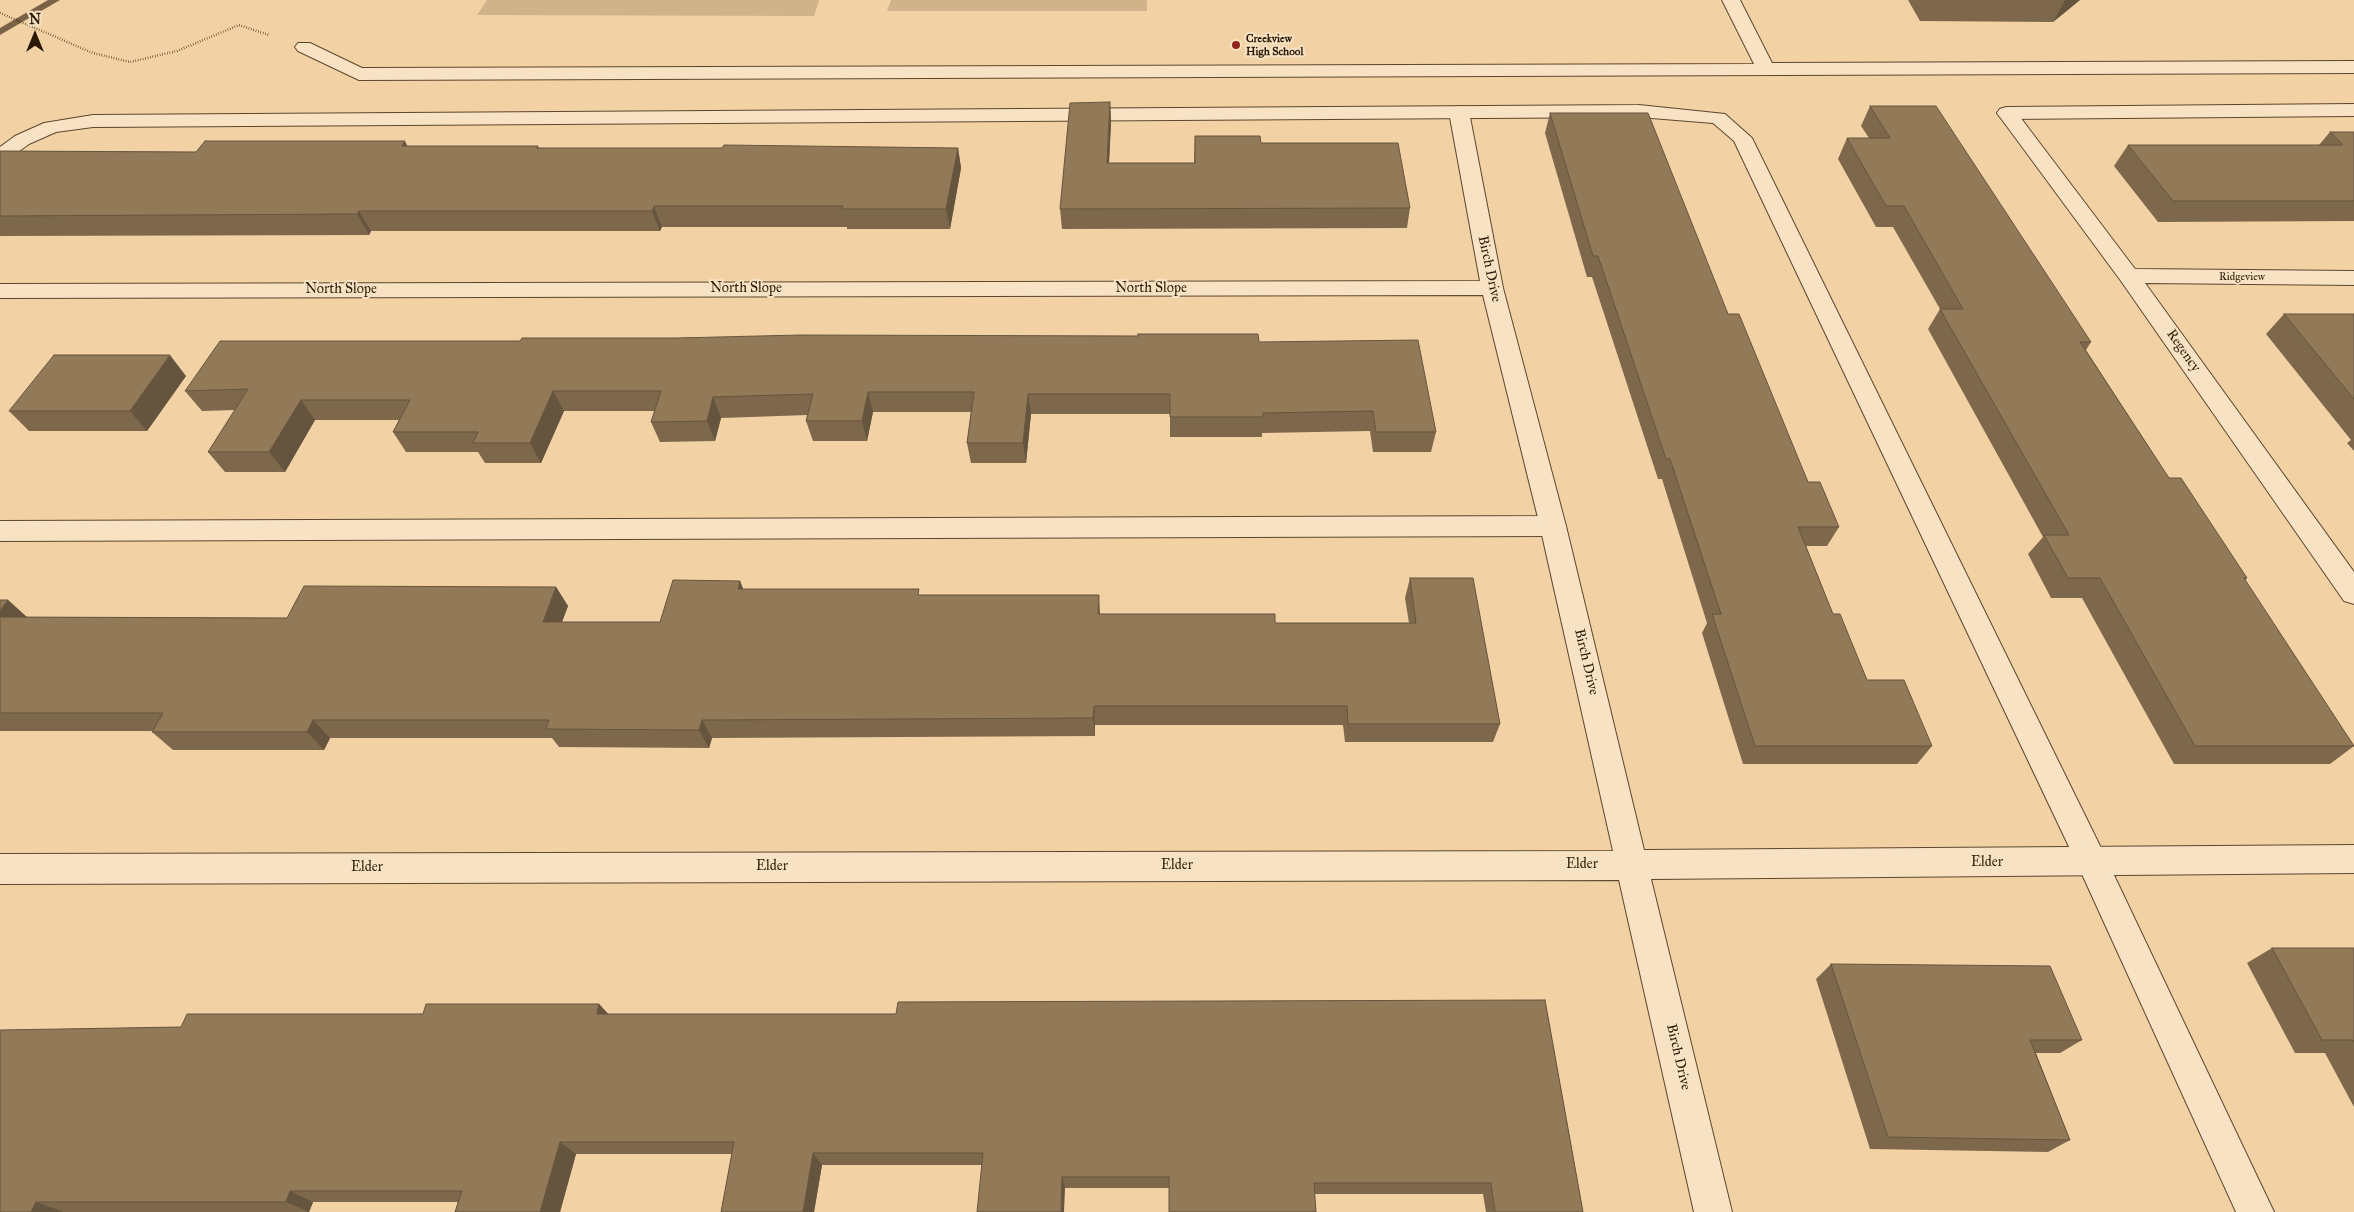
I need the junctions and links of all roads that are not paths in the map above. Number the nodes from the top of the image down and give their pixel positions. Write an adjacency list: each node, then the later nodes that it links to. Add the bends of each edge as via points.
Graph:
1 (1731, 0): 4 (street)
2 (304, 47): 4 (street, via 359,74)
3 (2354, 67): 4 (street)
4 (1766, 69)
5 (2354, 110): 8 (street, Regency, via 2007,113)
6 (1459, 112): 7 (street, via 93,121 52,127 22,140); 10 (street, Birch Drive); 16 (street, via 1639,111 1708,117 1718,118 1742,138)
7 (0, 156)
8 (2129, 276): 9 (street, Ridgeview); 14 (street, Regency)
9 (2354, 278)
10 (1492, 288): 11 (street, North Slope); 12 (street, Birch Drive)
11 (0, 291)
12 (1553, 526): 13 (street); 17 (street, Birch Drive)
13 (0, 531)
14 (2354, 593)
15 (2354, 860): 16 (street, Elder)
16 (2092, 862): 17 (street, Elder); 20 (street)
17 (1634, 865): 18 (street, Elder); 19 (street, Birch Drive)
18 (0, 869)
19 (1713, 1212)
20 (2255, 1212)

